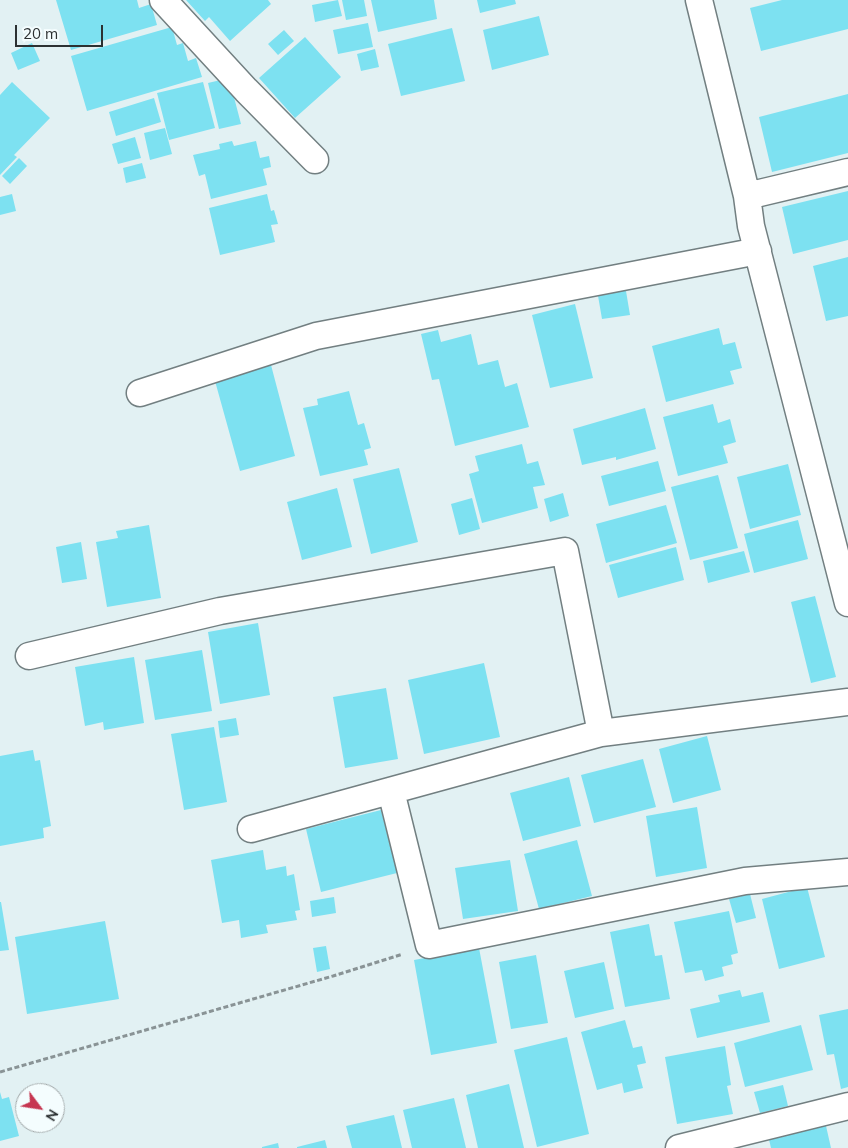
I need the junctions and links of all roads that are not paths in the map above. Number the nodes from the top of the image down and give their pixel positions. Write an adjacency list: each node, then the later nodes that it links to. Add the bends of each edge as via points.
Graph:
1 (163, 0): 3 (street)
2 (698, 0): 5 (street)
3 (315, 160)
4 (848, 172): 5 (street)
5 (747, 196): 6 (street)
6 (758, 251): 7 (street, via 316,336); 8 (street)
7 (140, 393)
8 (848, 603)
9 (29, 656): 11 (street, via 220,611 565,551)
10 (848, 702): 11 (street)
11 (601, 733): 12 (street)
12 (391, 791): 13 (street); 14 (street, via 430,945 745,881)
13 (251, 829)
14 (848, 872)
15 (848, 1106): 16 (street)
16 (679, 1148)

